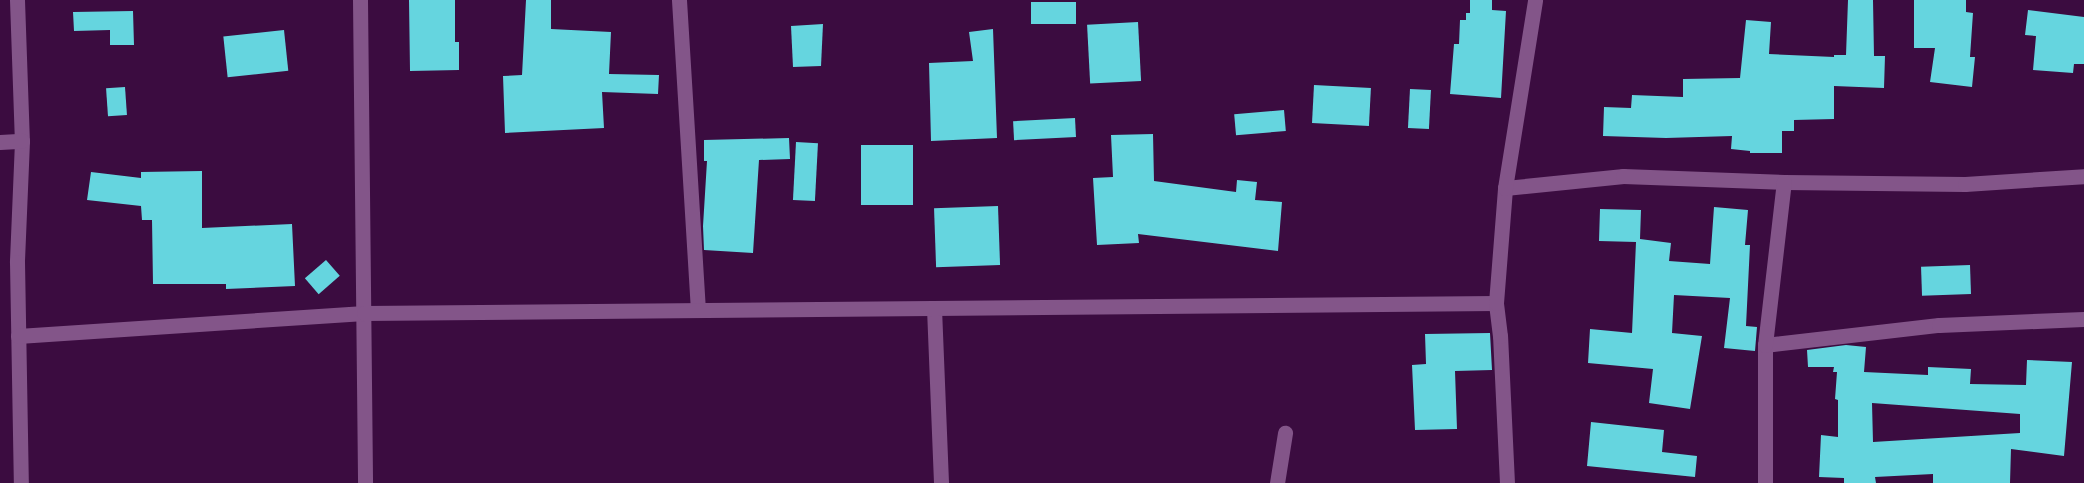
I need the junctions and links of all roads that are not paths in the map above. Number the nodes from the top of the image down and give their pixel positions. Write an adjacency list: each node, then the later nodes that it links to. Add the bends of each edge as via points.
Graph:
1 (17, 0): 5 (street)
2 (360, 0): 13 (street)
3 (679, 0): 12 (street)
4 (1535, 0): 9 (street)
5 (22, 141): 6 (street); 15 (street)
6 (0, 142)
7 (2084, 176): 8 (street, via 1965,184)
8 (1784, 182): 9 (street, via 1623,176); 16 (street)
9 (1505, 188): 10 (street)
10 (1496, 303): 11 (street); 22 (street)
11 (934, 308): 12 (street); 20 (street)
12 (698, 309): 13 (street)
13 (364, 313): 15 (street); 19 (street)
14 (2084, 319): 16 (street, via 1939,325)
15 (18, 336): 18 (street)
16 (1765, 345): 23 (street)
17 (1286, 433): 21 (street)
18 (21, 483)
19 (364, 483)
20 (941, 483)
21 (1277, 483)
22 (1508, 483)
23 (1766, 483)

